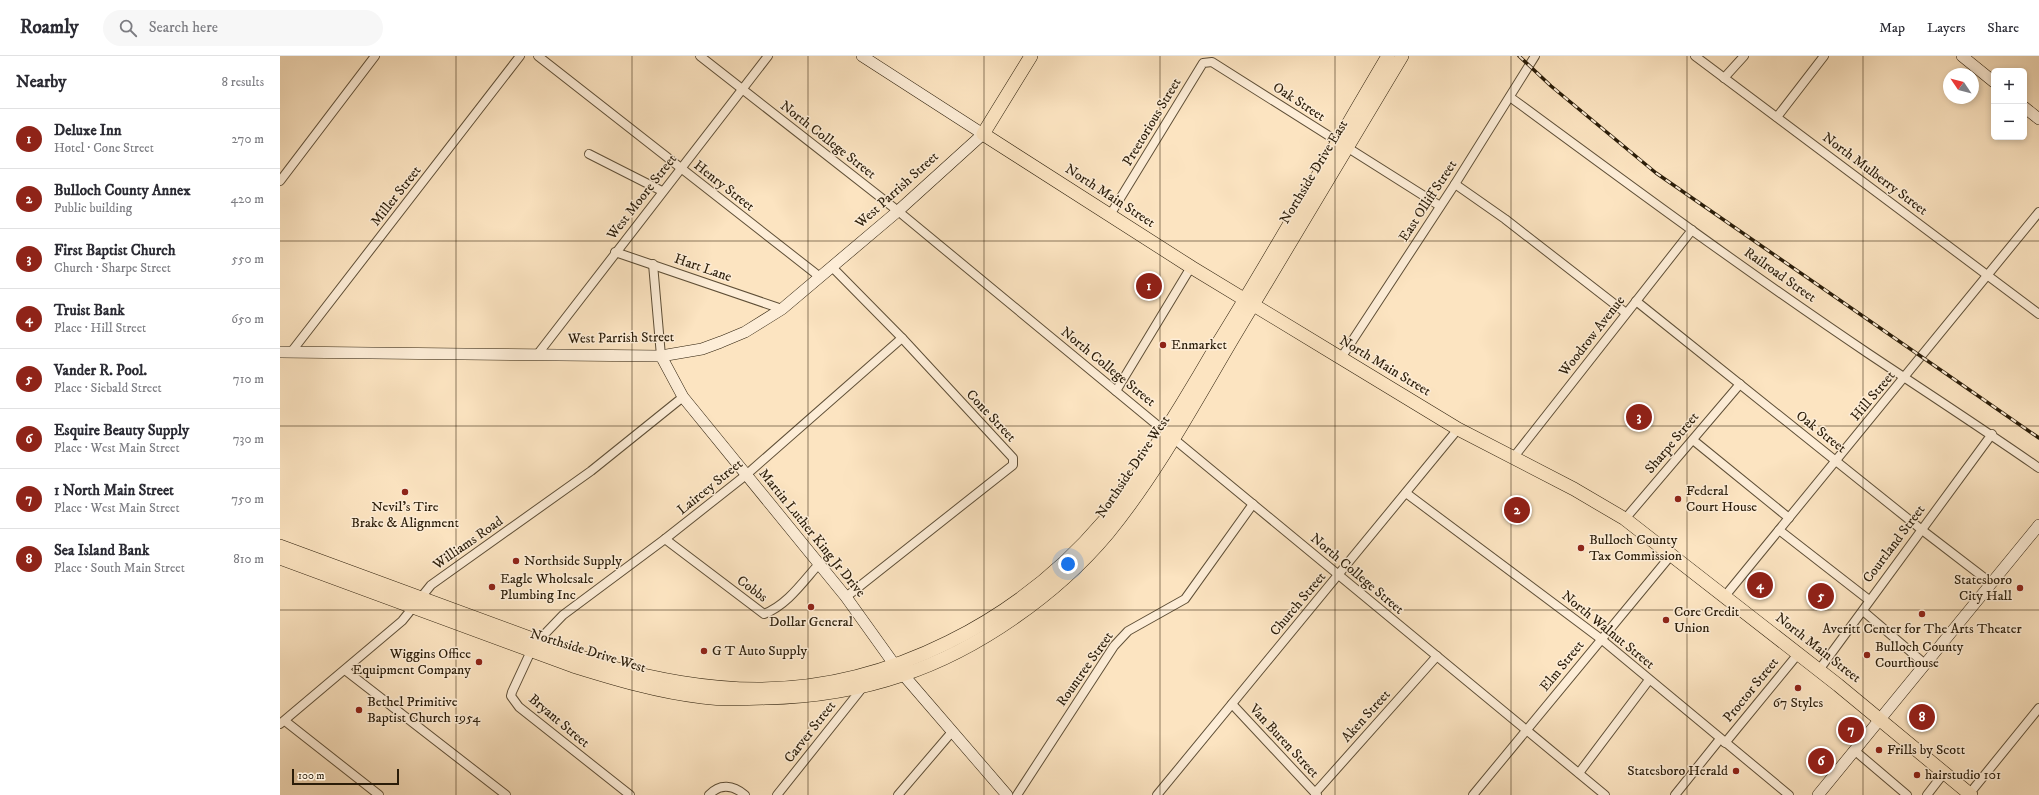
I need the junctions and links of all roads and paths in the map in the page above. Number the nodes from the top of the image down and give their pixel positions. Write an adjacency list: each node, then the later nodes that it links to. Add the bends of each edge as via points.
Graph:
1 (375, 56): 27 (street)
2 (520, 56): 47 (street, Miller Street)
3 (538, 56): 26 (street, Henry Street)
4 (700, 56): 18 (street, North College Street)
5 (768, 56): 18 (street, West Moore Street)
6 (862, 56): 23 (street, North Main Street)
7 (1031, 56): 23 (main road)
8 (1388, 56): 24 (main road, Northside Drive East)
9 (1402, 56): 24 (main road, Northside Drive East)
10 (1536, 56): 19 (street, East Olliff Street)
11 (1695, 56): 16 (street, North Mulberry Street)
12 (1744, 56): 16 (street)
13 (1824, 56): 21 (street)
14 (1962, 56): 17 (street)
15 (1226, 70): 24 (street, Oak Street); 33 (street, Preetorious Street, via 1212,62 1203,63)
16 (1724, 78): 21 (street, North Mulberry Street)
17 (1991, 80)
18 (742, 89): 26 (street, West Moore Street); 31 (street, North College Street)
19 (1510, 97): 28 (street, East Olliff Street); 34 (street, Railroad Street)
20 (2027, 109): 22 (street)
21 (1777, 117): 39 (street, North Mulberry Street)
22 (2039, 119)
23 (983, 134): 31 (street, West Parrish Street); 33 (main road, North Main Street)
24 (1342, 145): 30 (street, Oak Street); 42 (main road, Northside Drive East)
25 (589, 154): 29 (street)
26 (680, 169): 29 (street, West Moore Street); 40 (street, Henry Street)
27 (280, 181)
28 (1455, 184): 30 (street, East Olliff Street); 44 (street, via 1505,219)
29 (662, 191): 35 (street, West Moore Street)
30 (1440, 206): 51 (street, East Olliff Street)
31 (898, 210): 37 (street, West Parrish Street); 54 (street, North College Street)
32 (2039, 212): 39 (street, Hill Street)
33 (1110, 215): 38 (main road, North Main Street)
34 (1692, 230): 41 (street, Woodrow Avenue); 52 (street, Railroad Street)
35 (615, 252): 36 (street, Hart Lane); 49 (street, West Moore Street)
36 (653, 264): 43 (street, Hart Lane); 50 (street, Martin Luther King Jr Drive)
37 (832, 267): 40 (street, West Parrish Street); 46 (street, Cone Street)
38 (1191, 267): 42 (main road, North Main Street); 54 (street)
39 (1988, 276): 45 (street, North Mulberry Street); 52 (street, Hill Street)
40 (820, 277): 43 (street, West Parrish Street)
41 (1636, 301): 44 (street, Woodrow Avenue); 53 (street, Oak Street)
42 (1249, 302): 51 (main road, North Main Street); 57 (main road, Northside Drive West)
43 (782, 309): 50 (street, West Parrish Street, via 745,332 721,342 702,349)
44 (1626, 313): 60 (street, Woodrow Avenue)
45 (2039, 314)
46 (902, 338): 63 (street, Laircey Street); 79 (street, Cone Street, via 1013,458 1013,465)
47 (292, 351): 48 (street, West Parrish Street); 49 (street, West Parrish Street)
48 (280, 352)
49 (537, 355): 50 (street, West Parrish Street)
50 (661, 356): 55 (street, Martin Luther King Jr Drive)
51 (1340, 358): 56 (main road, North Main Street)
52 (1905, 378): 58 (street, Railroad Street); 61 (street, Hill Street)
53 (1740, 384): 59 (street, Sharpe Street); 61 (street, Oak Street)
54 (1116, 391): 57 (street, North College Street)
55 (683, 397): 63 (street, Martin Luther King Jr Drive); 81 (street, Williams Road, via 591,471 431,585)
56 (1458, 428): 60 (main road, North Main Street); 64 (street, Church Street)
57 (1170, 434): 65 (street, North College Street); 87 (main road, Northside Drive West, via 1105,521 1065,563 1019,601 983,624 945,644); 91 (main road, Northside Drive West, via 1136,497 1111,529 1067,576 996,629 942,658)
58 (1992, 434): 62 (street, Railroad Street); 69 (street, Courtland Street)
59 (1693, 440): 66 (street); 67 (street, Sharpe Street)
60 (1512, 458): 67 (main road, North Main Street, via 1574,489)
61 (1836, 461): 66 (street, Hill Street); 69 (street, Oak Street)
62 (2039, 468)
63 (746, 475): 71 (street, Laircey Street); 75 (street, Martin Luther King Jr Drive)
64 (1406, 492): 76 (street, Church Street); 83 (street, North Walnut Street)
65 (1253, 504): 76 (street, North College Street); 115 (street, Rountree Street, via 1185,599 1128,631 1114,646)
66 (1789, 518): 68 (street, Hill Street)
67 (1625, 519): 73 (main road, North Main Street)
68 (1779, 530): 78 (street, Hill Street); 80 (street)
69 (1922, 530): 77 (street, Oak Street); 80 (street, Courtland Street)
70 (2038, 530): 77 (street)
71 (665, 539): 75 (street, Cobbs, via 764,614 784,603); 84 (street, Laircey Street, via 563,615)
72 (280, 546): 81 (main road, Northside Drive West)
73 (1672, 554): 78 (main road, North Main Street); 83 (street, Elm Street)
74 (280, 558): 81 (main road, Northside Drive West)
75 (818, 564): 79 (street, Martin Luther King Jr Drive)
76 (1339, 576): 86 (street, North College Street); 94 (street, Church Street)
77 (1991, 583): 88 (street)
78 (1725, 596): 85 (main road, North Main Street)
79 (846, 597): 87 (street, Martin Luther King Jr Drive)
80 (1870, 600): 82 (street, Courtland Street)
81 (417, 602): 84 (main road, Northside Drive West); 89 (street, Williams Road, via 402,621)
82 (1863, 611): 88 (street); 90 (street, Courtland Street)
83 (1601, 639): 92 (street, North Walnut Street); 98 (street, Elm Street)
84 (534, 646): 87 (main road, Northside Drive West, via 661,680 702,686 759,689 850,678); 93 (main road, Northside Drive West, via 622,682 701,697 777,698 829,693); 109 (street, Bryant Street, via 512,692 515,701)
85 (1798, 654): 90 (main road, North Main Street); 100 (street, Proctor Street)
86 (1437, 656): 98 (street, North College Street); 105 (street, Aken Street)
87 (894, 664): 91 (street, Martin Luther King Jr Drive)
88 (1925, 664): 96 (street)
89 (344, 670): 97 (street, Williams Road); 108 (street)
90 (1819, 670): 96 (main road, North Main Street)
91 (903, 675): 93 (main road, Northside Drive West); 99 (street, Martin Luther King Jr Drive)
92 (1650, 680): 100 (street, North Walnut Street); 102 (street)
93 (864, 686): 112 (street, Carver Street)
94 (1232, 704): 104 (street, Church Street); 105 (street, Van Buren Street)
95 (2039, 708): 106 (street)
96 (1880, 718): 101 (street); 103 (main road, North Main Street)
97 (282, 722): 107 (street)
98 (1526, 730): 102 (street, North College Street); 116 (street, Elm Street)
99 (952, 733): 113 (street); 114 (street, Martin Luther King Jr Drive)
100 (1723, 741): 118 (street, Proctor Street); 119 (street, North Walnut Street)
101 (1854, 750): 120 (street); 121 (street)
102 (1579, 773): 117 (street, North College Street)
103 (1944, 773): 106 (main road, North Main Street); 122 (street)
104 (1159, 794)
105 (1316, 794)
106 (1970, 794)
107 (379, 795)
108 (506, 795)
109 (630, 795)
110 (709, 795): 111 (street, via 721,787 732,787)
111 (745, 795)
112 (777, 795)
113 (898, 795)
114 (1007, 795)
115 (1017, 795)
116 (1473, 795)
117 (1605, 795)
118 (1675, 795)
119 (1788, 795)
120 (1818, 795)
121 (1907, 795)
122 (1927, 795)

